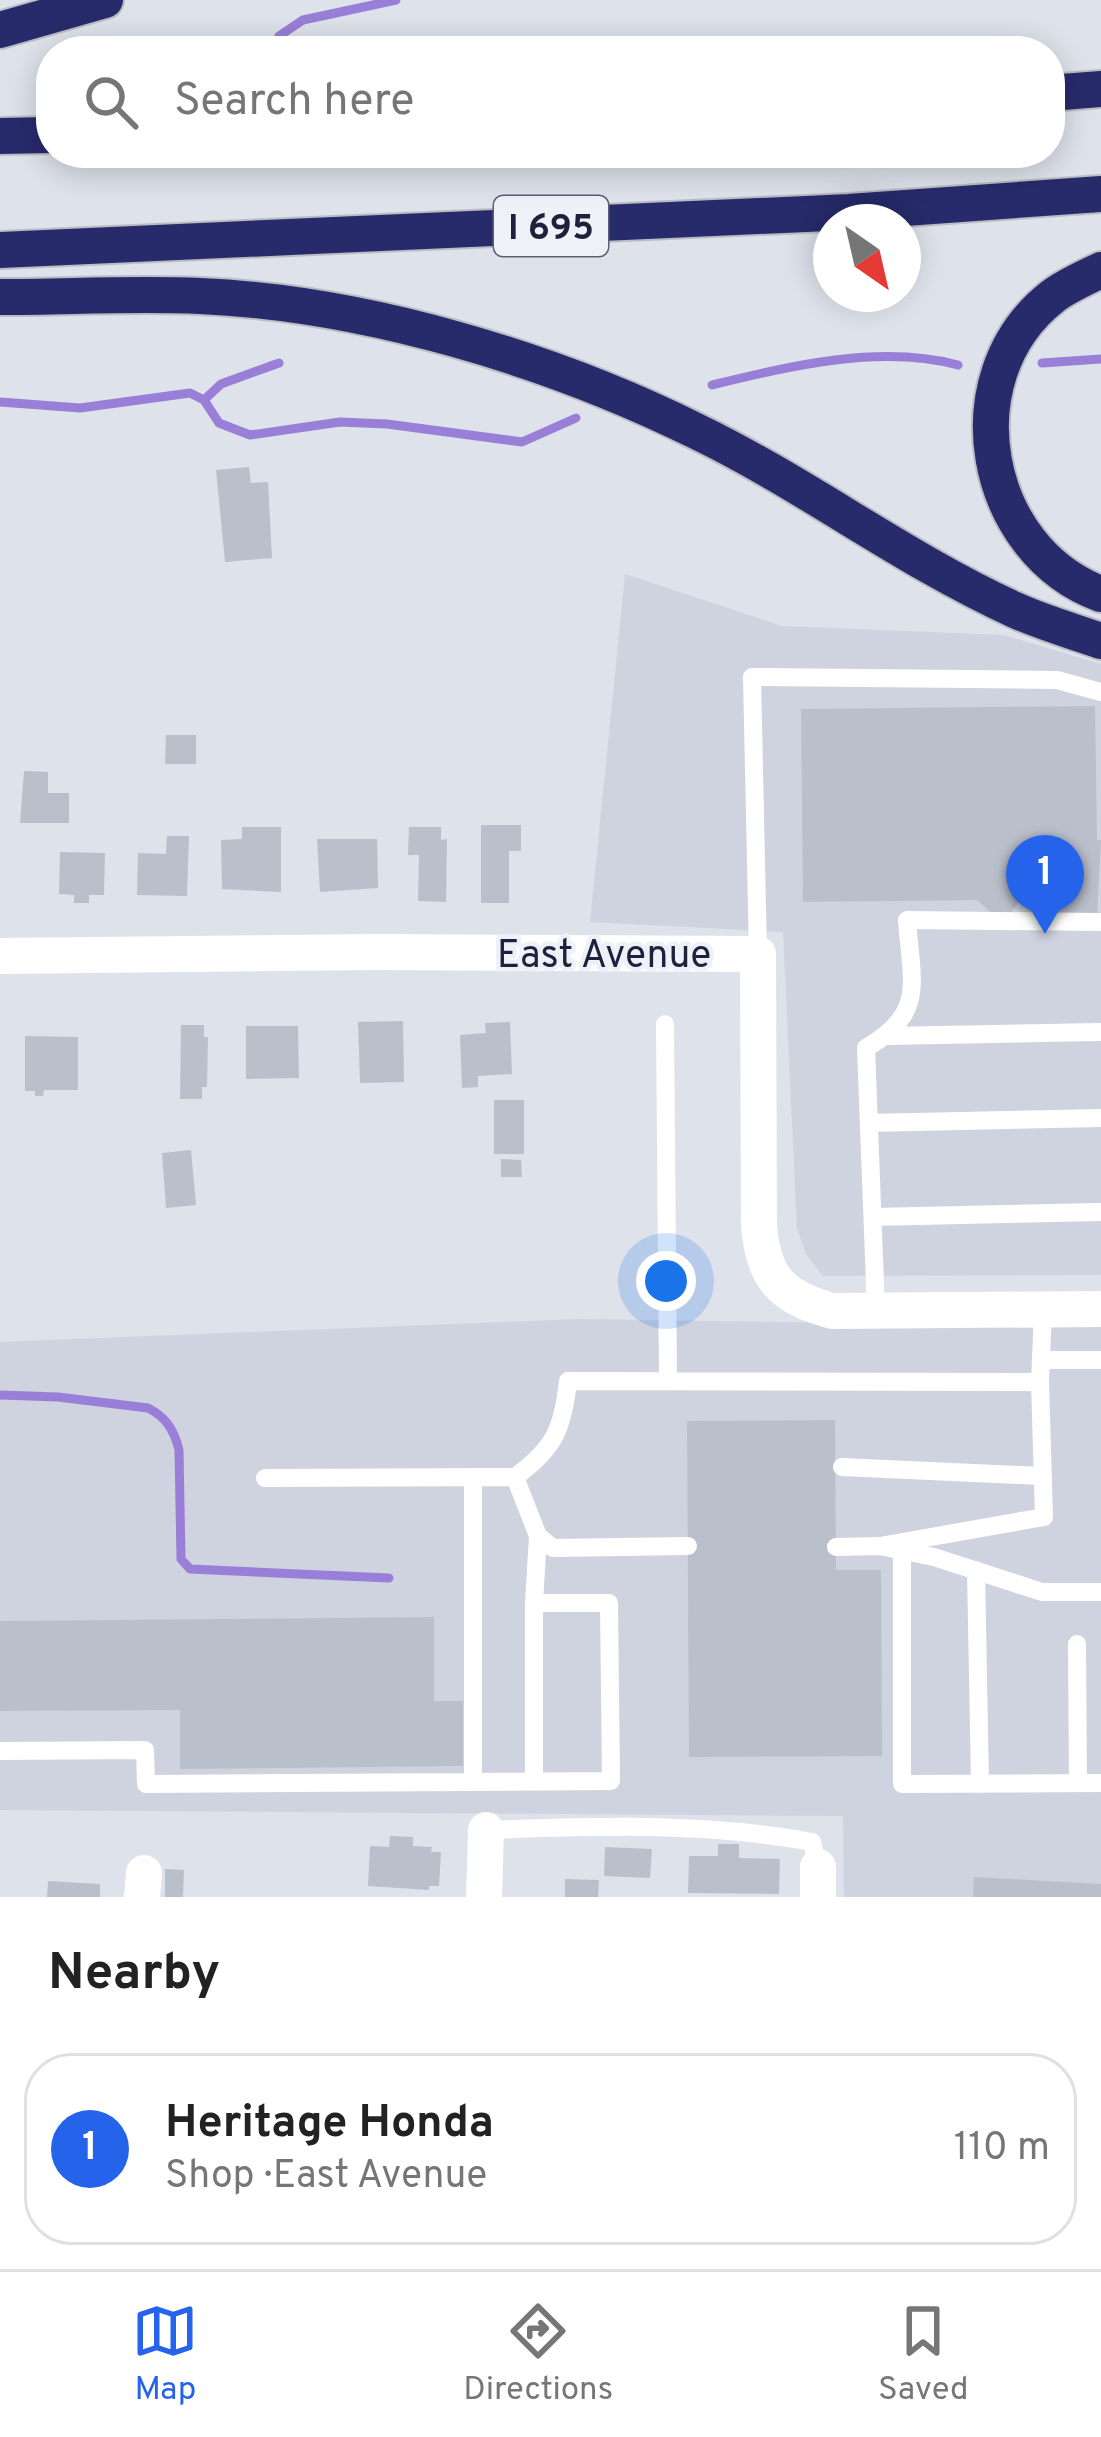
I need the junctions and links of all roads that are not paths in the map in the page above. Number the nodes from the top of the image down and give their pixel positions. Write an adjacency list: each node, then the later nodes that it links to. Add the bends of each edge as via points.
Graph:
1 (105, 0): 2 (highway)
2 (0, 30)
3 (1101, 89): 4 (highway)
4 (1065, 92)
5 (36, 135): 6 (highway)
6 (0, 136)
7 (1101, 194): 8 (highway, I 695)
8 (0, 250)
9 (1101, 270): 11 (highway, via 1054,295 1014,341 988,428 1012,518 1055,570)
10 (0, 297): 12 (highway, via 241,299 412,330 508,357 695,430 1017,611)
11 (1101, 594)
12 (1101, 641)
13 (1101, 692): 15 (lane, via 1057,680 752,677)
14 (1101, 922): 19 (lane, via 907,920 910,1005)
15 (758, 954): 16 (street, East Avenue); 26 (street, East Avenue, via 761,1256 798,1302 832,1312)
16 (0, 956)
17 (665, 1024): 29 (lane)
18 (1101, 1032): 19 (lane)
19 (887, 1036): 21 (lane, via 866,1048)
20 (1101, 1118): 21 (lane)
21 (869, 1123): 23 (lane)
22 (1101, 1212): 23 (lane)
23 (873, 1217): 26 (lane)
24 (1101, 1309): 25 (street, East Avenue)
25 (1043, 1310): 26 (street, East Avenue); 27 (lane)
26 (876, 1311)
27 (1042, 1360): 28 (lane); 30 (lane)
28 (1101, 1360)
29 (668, 1381): 30 (lane); 34 (lane, via 568,1381 564,1420 542,1457)
30 (1040, 1382): 32 (lane)
31 (842, 1467): 32 (lane)
32 (1042, 1476): 39 (lane, via 1044,1517)
33 (472, 1477): 34 (lane); 35 (lane); 46 (lane)
34 (515, 1477): 36 (lane)
35 (265, 1478)
36 (538, 1536): 37 (lane, via 554,1548); 43 (lane)
37 (688, 1546)
38 (836, 1546): 39 (lane)
39 (880, 1546): 40 (lane)
40 (902, 1551): 41 (lane); 49 (lane, via 902,1784)
41 (976, 1570): 42 (lane, via 1042,1592); 49 (lane)
42 (1101, 1592)
43 (534, 1603): 47 (lane); 47 (lane, via 609,1604 611,1781)
44 (1077, 1644): 50 (lane)
45 (0, 1750): 46 (lane, via 145,1750 146,1784)
46 (473, 1781): 47 (lane)
47 (534, 1781)
48 (1101, 1783): 50 (lane)
49 (980, 1784): 50 (lane)
50 (1078, 1784)
51 (486, 1830): 52 (lane, via 753,1831 812,1842); 53 (street)
52 (818, 1882)
53 (484, 1897)

